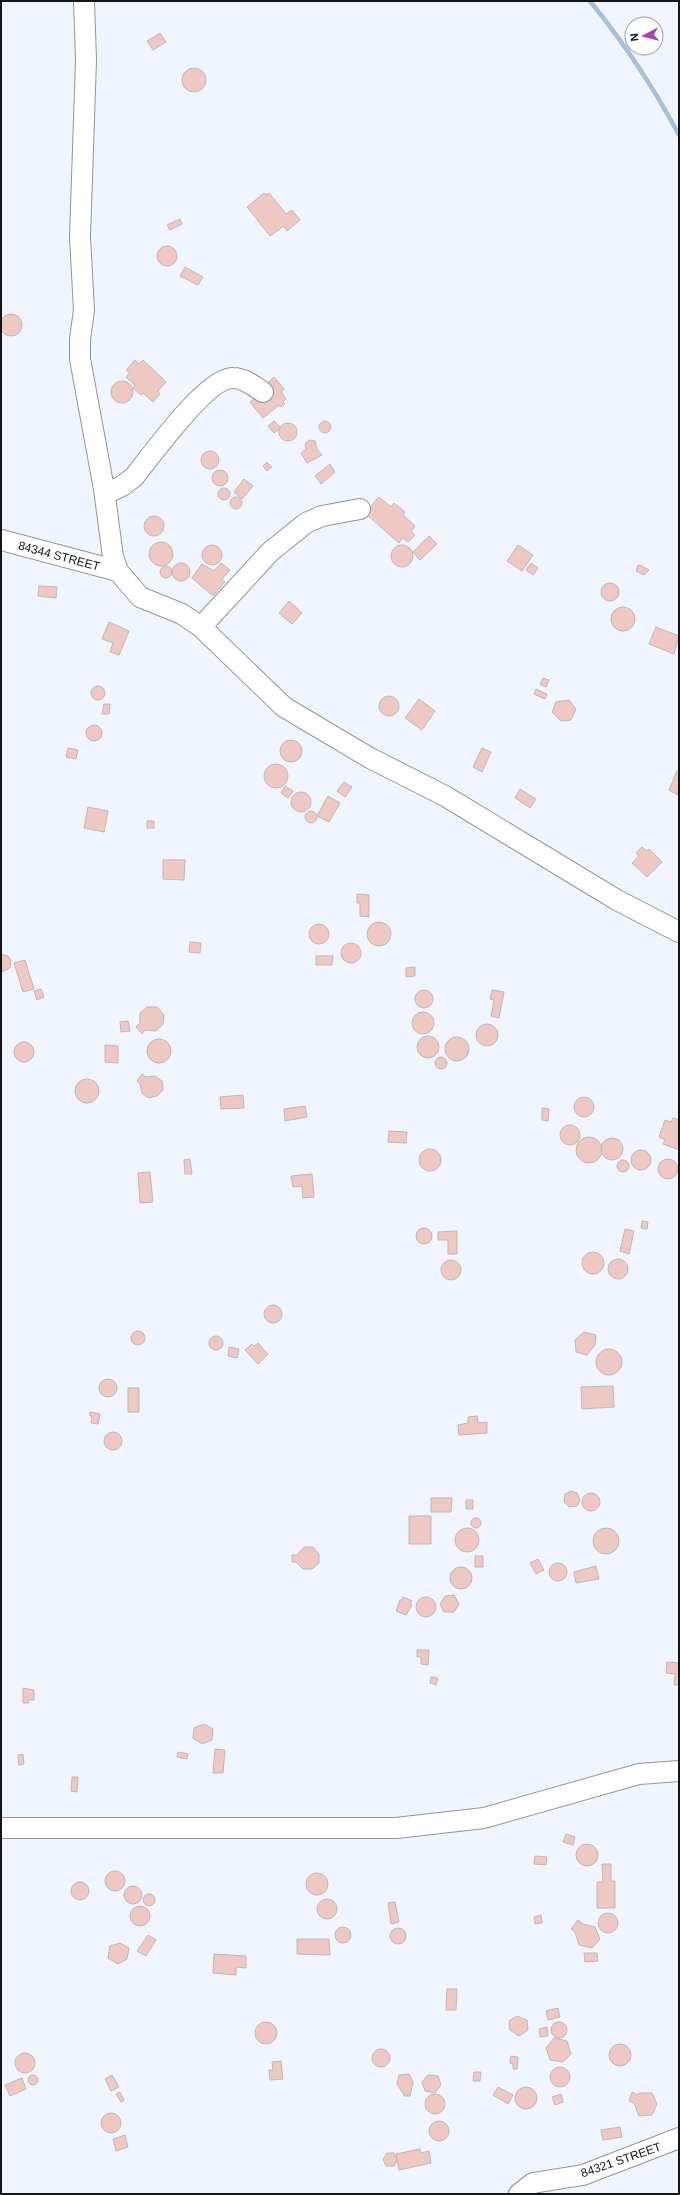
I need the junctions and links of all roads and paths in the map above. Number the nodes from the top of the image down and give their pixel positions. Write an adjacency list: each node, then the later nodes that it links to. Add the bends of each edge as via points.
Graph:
1 (84, 1): 3 (street, via 86,60 80,237 84,310 80,359)
2 (263, 392): 3 (street, via 242,379 222,380 192,405 134,477)
3 (105, 494): 6 (street, via 110,541)
4 (360, 509): 7 (street, via 322,516 306,523 270,552)
5 (1, 540): 6 (street, 84344 STREET)
6 (118, 571): 7 (street, via 140,597 182,614)
7 (201, 627): 8 (street, via 284,707 370,758 445,796 617,900)
8 (679, 932)
9 (679, 1771): 10 (street, via 639,1774 484,1818 396,1828)
10 (1, 1828)
11 (679, 2138): 12 (street, 84321 STREET, via 583,2174 533,2183)
12 (519, 2194)

